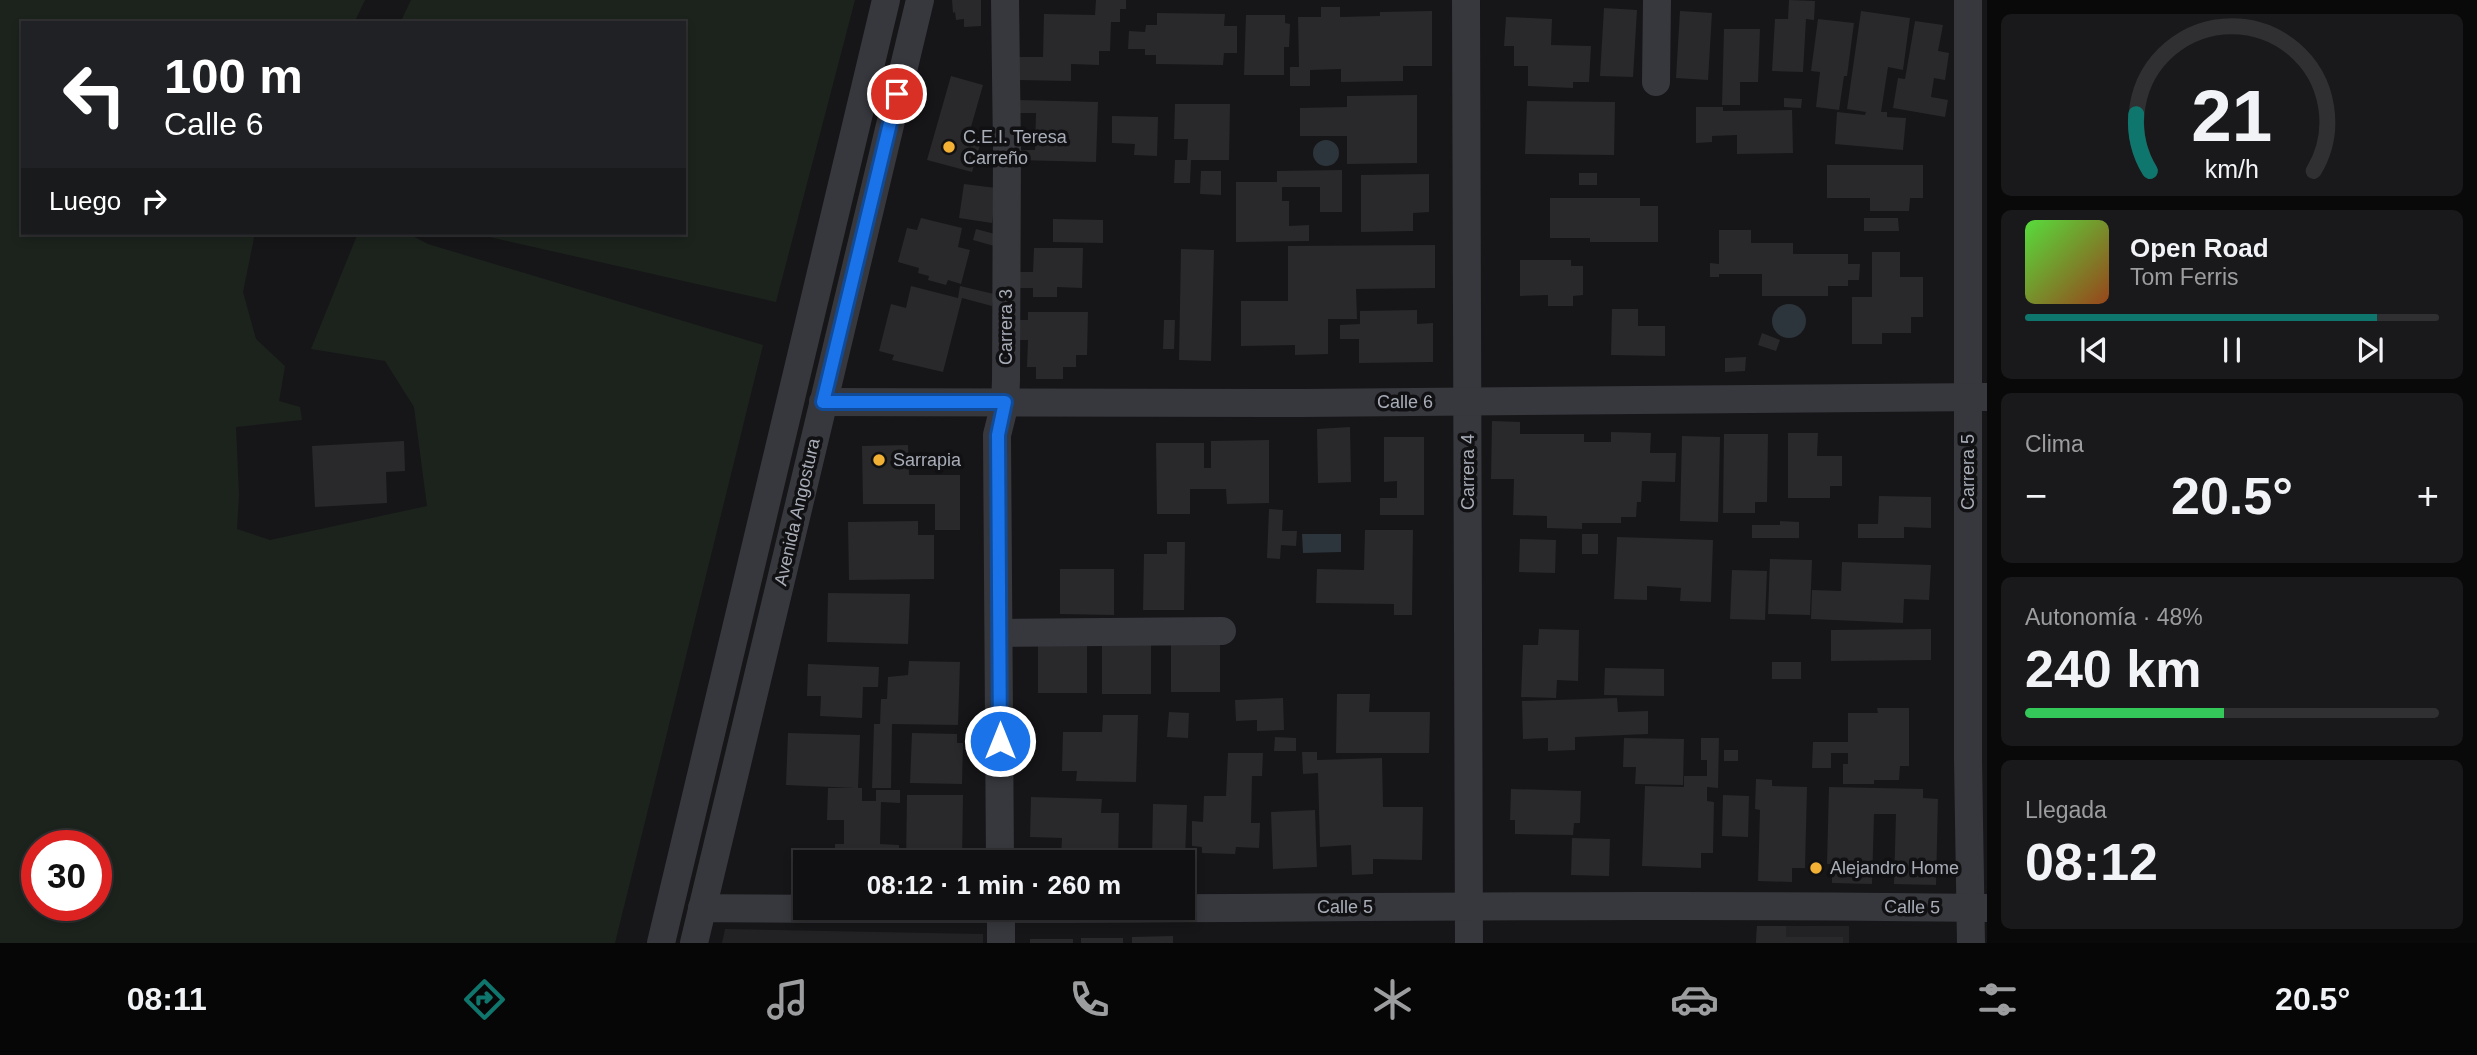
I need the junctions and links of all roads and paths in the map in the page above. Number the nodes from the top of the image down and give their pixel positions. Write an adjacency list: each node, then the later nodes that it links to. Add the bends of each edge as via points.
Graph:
1 (886, 0): 21 (street, Avenida Angostura)
2 (920, 0): 9 (street, Avenida Angostura)
3 (1005, 0): 10 (street, Carrera 3)
4 (1466, 0): 11 (street, Carrera 4)
5 (1657, 0): 7 (street)
6 (1968, 0): 8 (street, Carrera 5)
7 (1656, 82)
8 (1978, 397): 11 (street, Calle 6); 19 (street, Carrera 5)
9 (823, 402): 10 (street, Calle 6); 16 (street, Avenida Angostura)
10 (1005, 402): 11 (street, Calle 6); 13 (street, Carrera 3, via 998,435)
11 (1468, 402): 15 (street, Carrera 4)
12 (1223, 631): 13 (street)
13 (999, 634): 14 (street, Carrera 3)
14 (1000, 850)
15 (1469, 907): 18 (street, Calle 5); 19 (street, Calle 5); 24 (street, Carrera 4)
16 (702, 908): 17 (street, Calle 5); 22 (street, Avenida Angostura)
17 (793, 908)
18 (1195, 908)
19 (1979, 908): 25 (street, Carrera 5)
20 (1001, 920): 23 (street)
21 (661, 943)
22 (694, 943)
23 (1001, 943)
24 (1469, 943)
25 (1971, 943)

